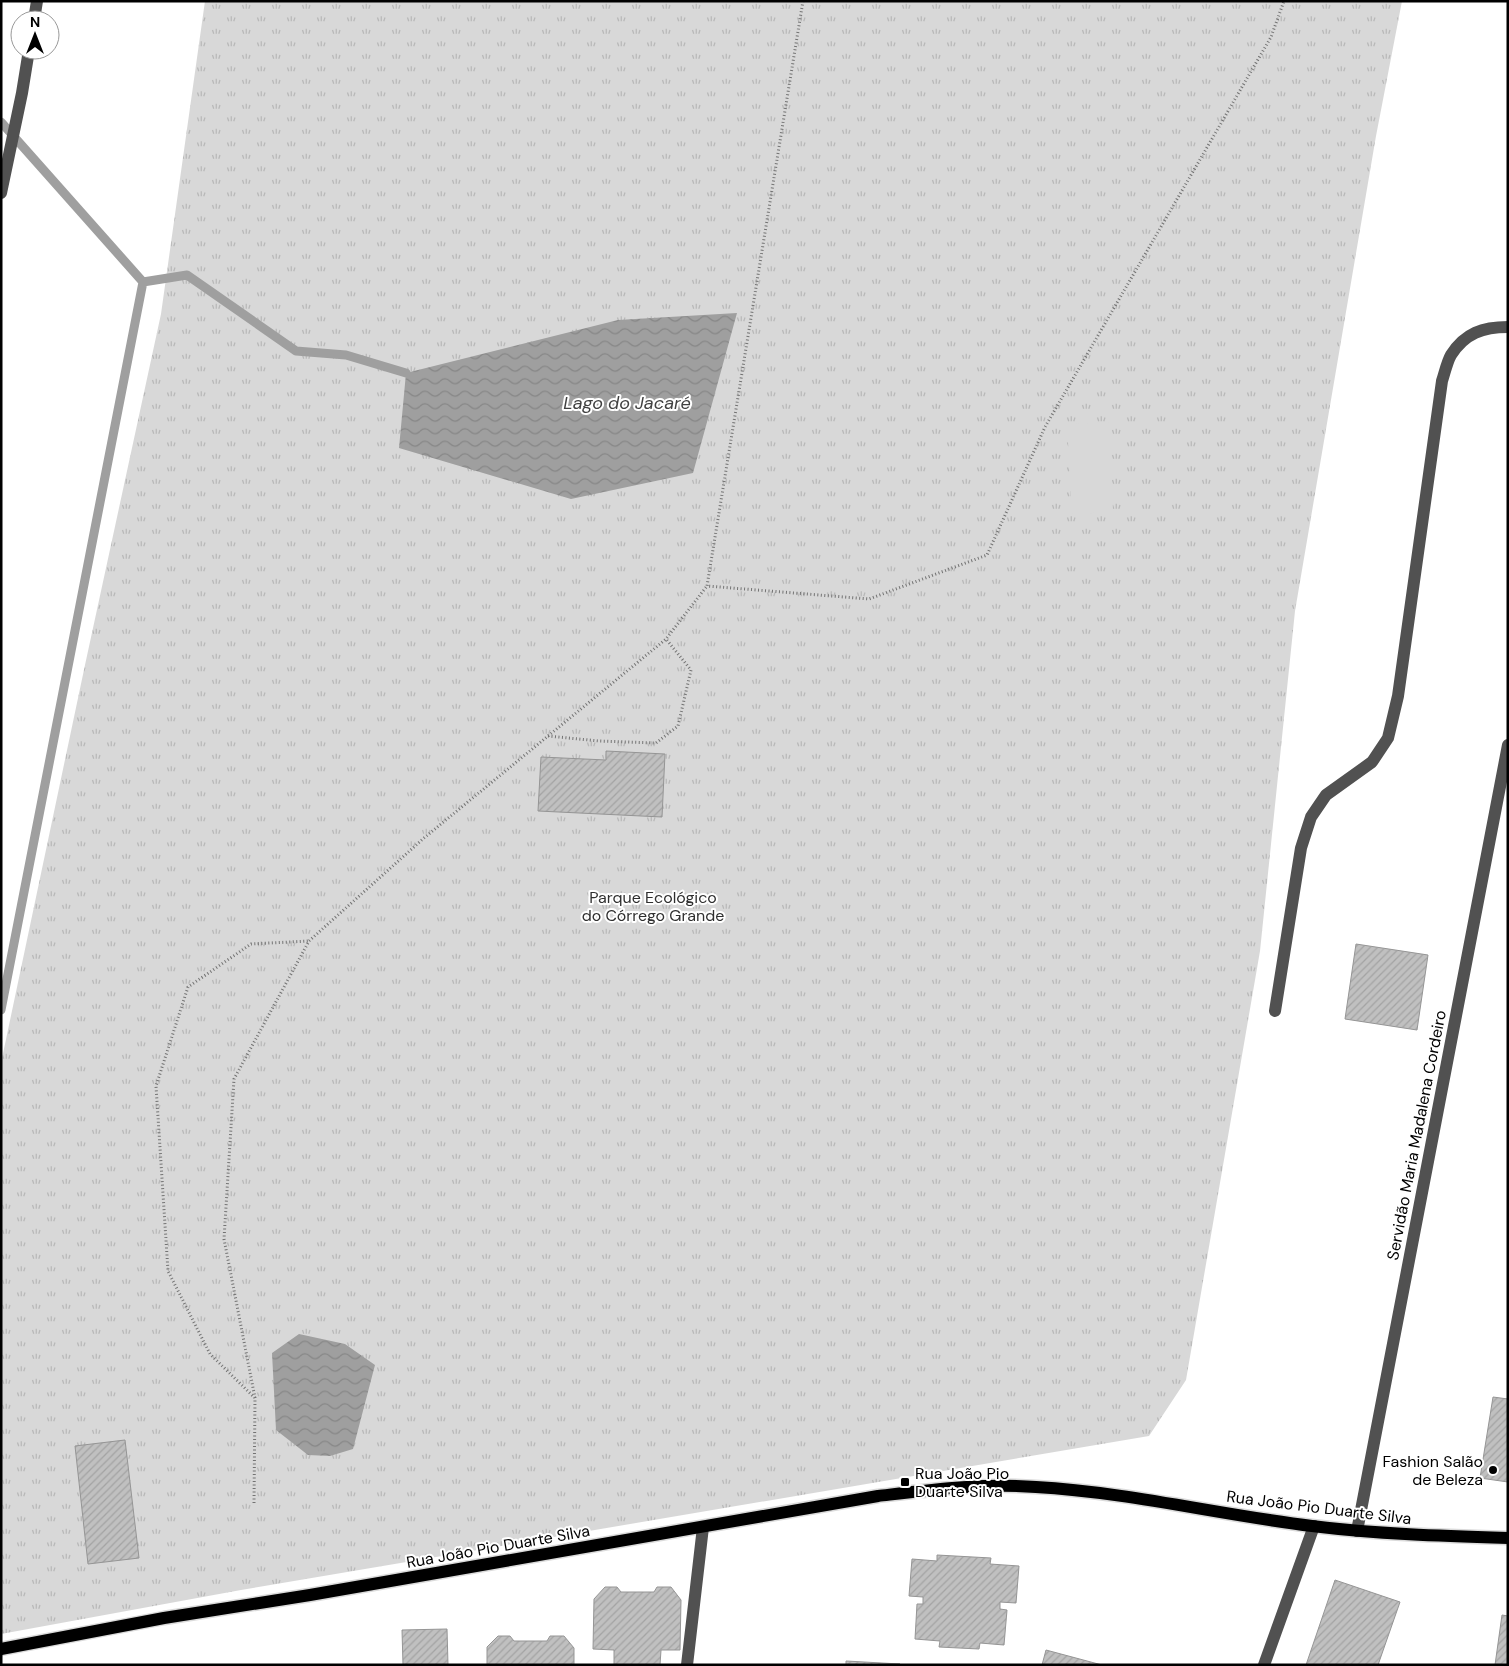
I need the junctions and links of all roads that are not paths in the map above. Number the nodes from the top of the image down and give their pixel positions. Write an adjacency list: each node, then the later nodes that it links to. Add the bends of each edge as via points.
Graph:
1 (27, 60): 2 (street)
2 (1, 193)
3 (1508, 327): 5 (street, via 1492,327 1467,336 1451,356 1442,380 1398,696 1388,738 1372,762 1326,795 1311,817 1301,848)
4 (1508, 745): 8 (street, Servidão Maria Madalena Cordeiro)
5 (1275, 1011)
6 (1314, 1526): 7 (main road, Rua João Pio Duarte Silva, via 1099,1493 986,1486 878,1496); 8 (main road, Rua João Pio Duarte Silva); 12 (street)
7 (703, 1527): 10 (main road, Rua João Pio Duarte Silva, via 310,1596 164,1618); 11 (street)
8 (1357, 1531): 9 (main road, Rua João Pio Duarte Silva)
9 (1508, 1538)
10 (1, 1649)
11 (687, 1665)
12 (1264, 1665)

